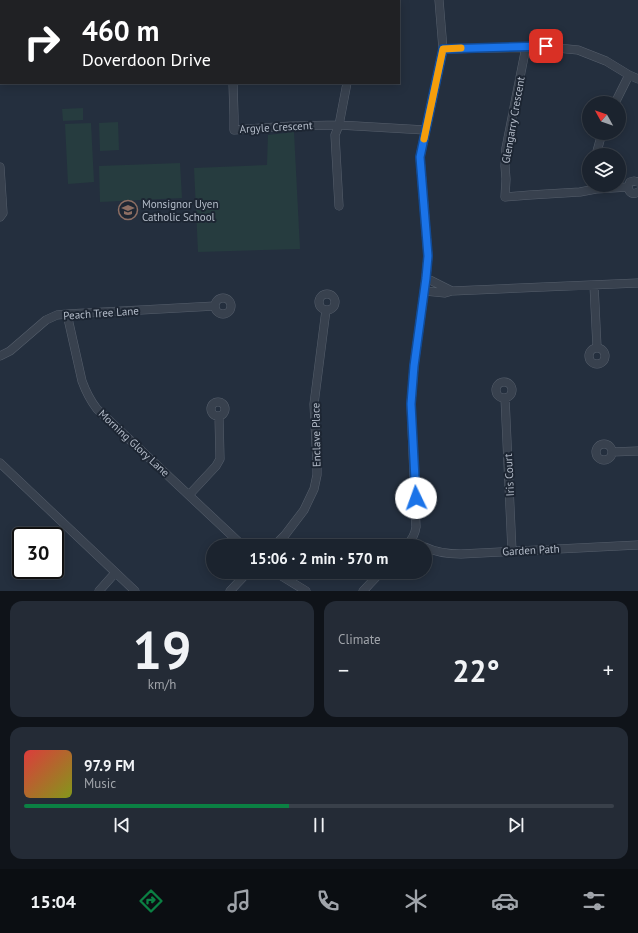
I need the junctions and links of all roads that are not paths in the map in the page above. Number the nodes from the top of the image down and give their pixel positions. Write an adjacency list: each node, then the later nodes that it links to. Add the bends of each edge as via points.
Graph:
1 (439, 0): 3 (street)
2 (526, 47): 3 (street); 4 (street, via 546,46 578,50 606,61); 14 (street, Glengarry Crescent, via 506,148 505,197)
3 (443, 49): 10 (street)
4 (629, 76): 5 (street); 8 (street)
5 (638, 79)
6 (233, 84): 9 (street, Argyle Crescent, via 234,130)
7 (347, 84): 9 (street)
8 (619, 96)
9 (339, 124): 10 (street, Argyle Crescent); 16 (street, via 335,135)
10 (425, 130): 18 (street, via 420,157 428,256)
11 (0, 167): 17 (street, via 3,213)
12 (638, 182): 13 (street, Glengarry Crescent, via 632,181)
13 (628, 187): 15 (street, via 631,193)
14 (582, 191)
15 (638, 192)
16 (339, 206)
17 (0, 216)
18 (426, 278): 21 (street); 22 (street)
19 (638, 283): 20 (street)
20 (594, 285): 22 (street); 26 (street)
21 (425, 291): 22 (street); 36 (street, via 411,404 416,528)
22 (452, 291)
23 (215, 306): 25 (street, Peach Tree Lane)
24 (326, 310): 35 (street, Enclave Place, via 314,404 314,489 296,522)
25 (67, 314): 27 (street, Peach Tree Lane, via 46,320 10,351); 33 (street, Morning Glory Lane, via 82,381 90,400)
26 (597, 347)
27 (0, 356)
28 (505, 398): 39 (street, Iris Court)
29 (219, 416): 33 (street, via 220,459)
30 (638, 451): 31 (street)
31 (612, 452)
32 (0, 463): 40 (street)
33 (189, 495): 34 (street, Morning Glory Lane)
34 (236, 539)
35 (280, 539)
36 (412, 539)
37 (638, 545): 39 (street, Garden Path)
38 (432, 550): 39 (street, Garden Path, via 448,554)
39 (512, 551)
40 (115, 573): 44 (street); 45 (street)
41 (241, 579): 46 (street)
42 (287, 579): 47 (street)
43 (374, 579): 48 (street)
44 (98, 591)
45 (135, 591)
46 (230, 591)
47 (306, 591)
48 (363, 591)

